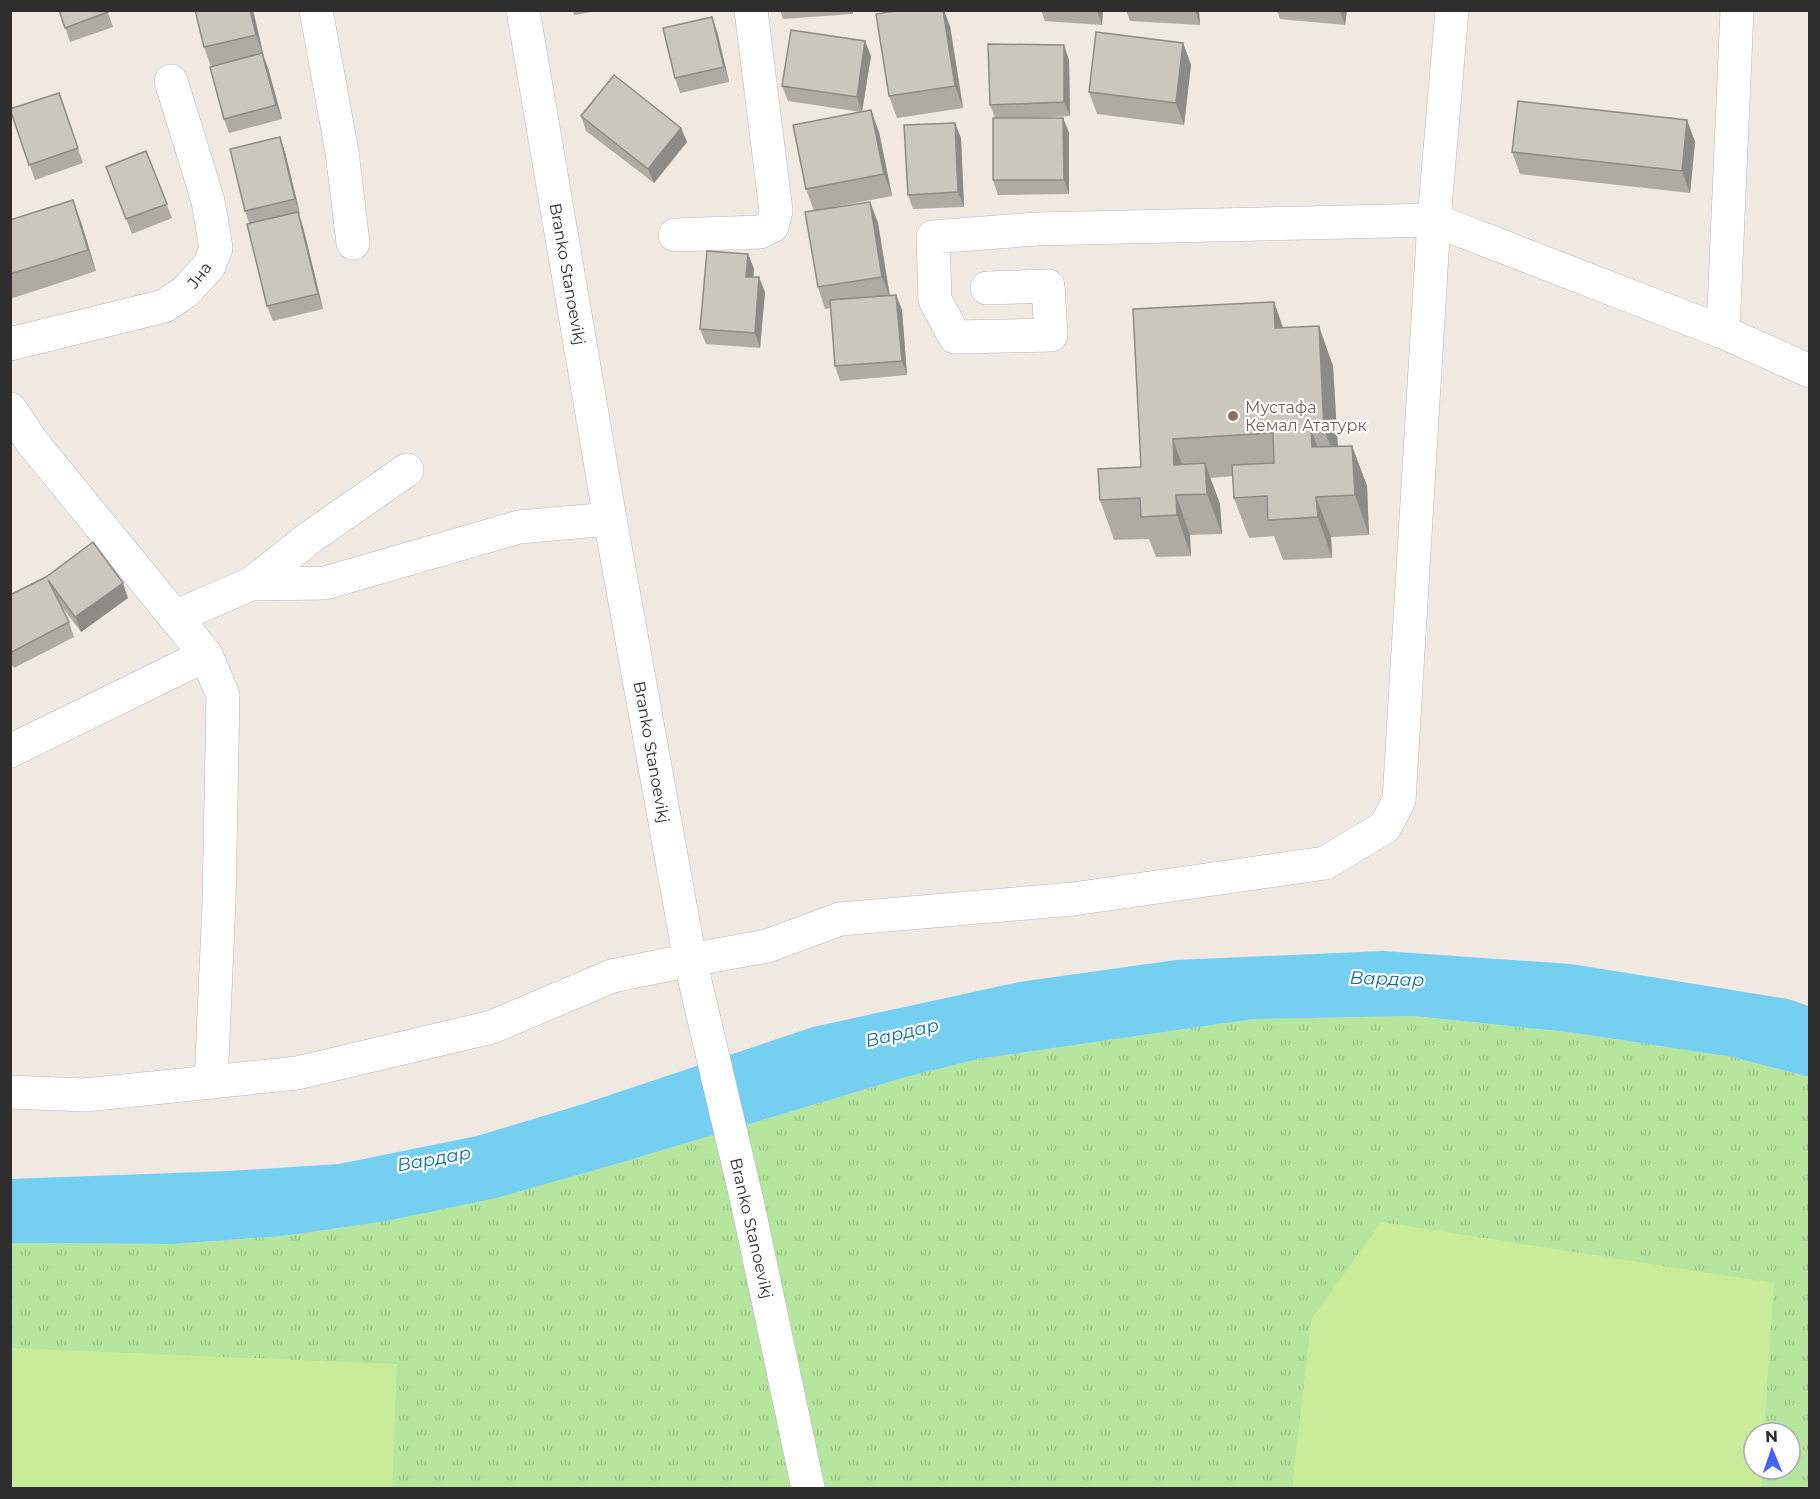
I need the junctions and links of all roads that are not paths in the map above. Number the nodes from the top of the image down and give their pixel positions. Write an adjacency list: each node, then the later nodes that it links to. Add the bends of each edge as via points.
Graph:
1 (316, 10): 9 (street, via 342,152)
2 (523, 10): 17 (street, Branko Stanoevikj)
3 (751, 10): 8 (street, via 776,211 772,226 760,232)
4 (1452, 10): 7 (street)
5 (1737, 10): 11 (street)
6 (171, 81): 12 (street, Јна, via 208,201 216,248 209,266 164,306)
7 (1434, 220): 10 (street, via 1036,229 933,237 935,300 955,337 1051,335 1048,286); 11 (street); 22 (street, via 1399,801 1385,827 1325,863 1073,899 840,919 767,946)
8 (675, 235)
9 (353, 243)
10 (987, 288)
11 (1723, 332): 13 (street)
12 (10, 344)
13 (1809, 371)
14 (10, 409): 15 (street)
15 (21, 447): 19 (street)
16 (407, 470): 18 (street)
17 (610, 519): 18 (street, via 519,527 326,583); 22 (street, Branko Stanoevikj)
18 (251, 584): 19 (street)
19 (175, 617): 20 (street)
20 (206, 655): 21 (street); 23 (street, via 223,695)
21 (10, 751)
22 (690, 960): 23 (street, via 612,976 492,1027 297,1073); 25 (street, Branko Stanoevikj, via 747,1201)
23 (211, 1082): 24 (street, via 85,1095)
24 (10, 1092)
25 (808, 1488)

